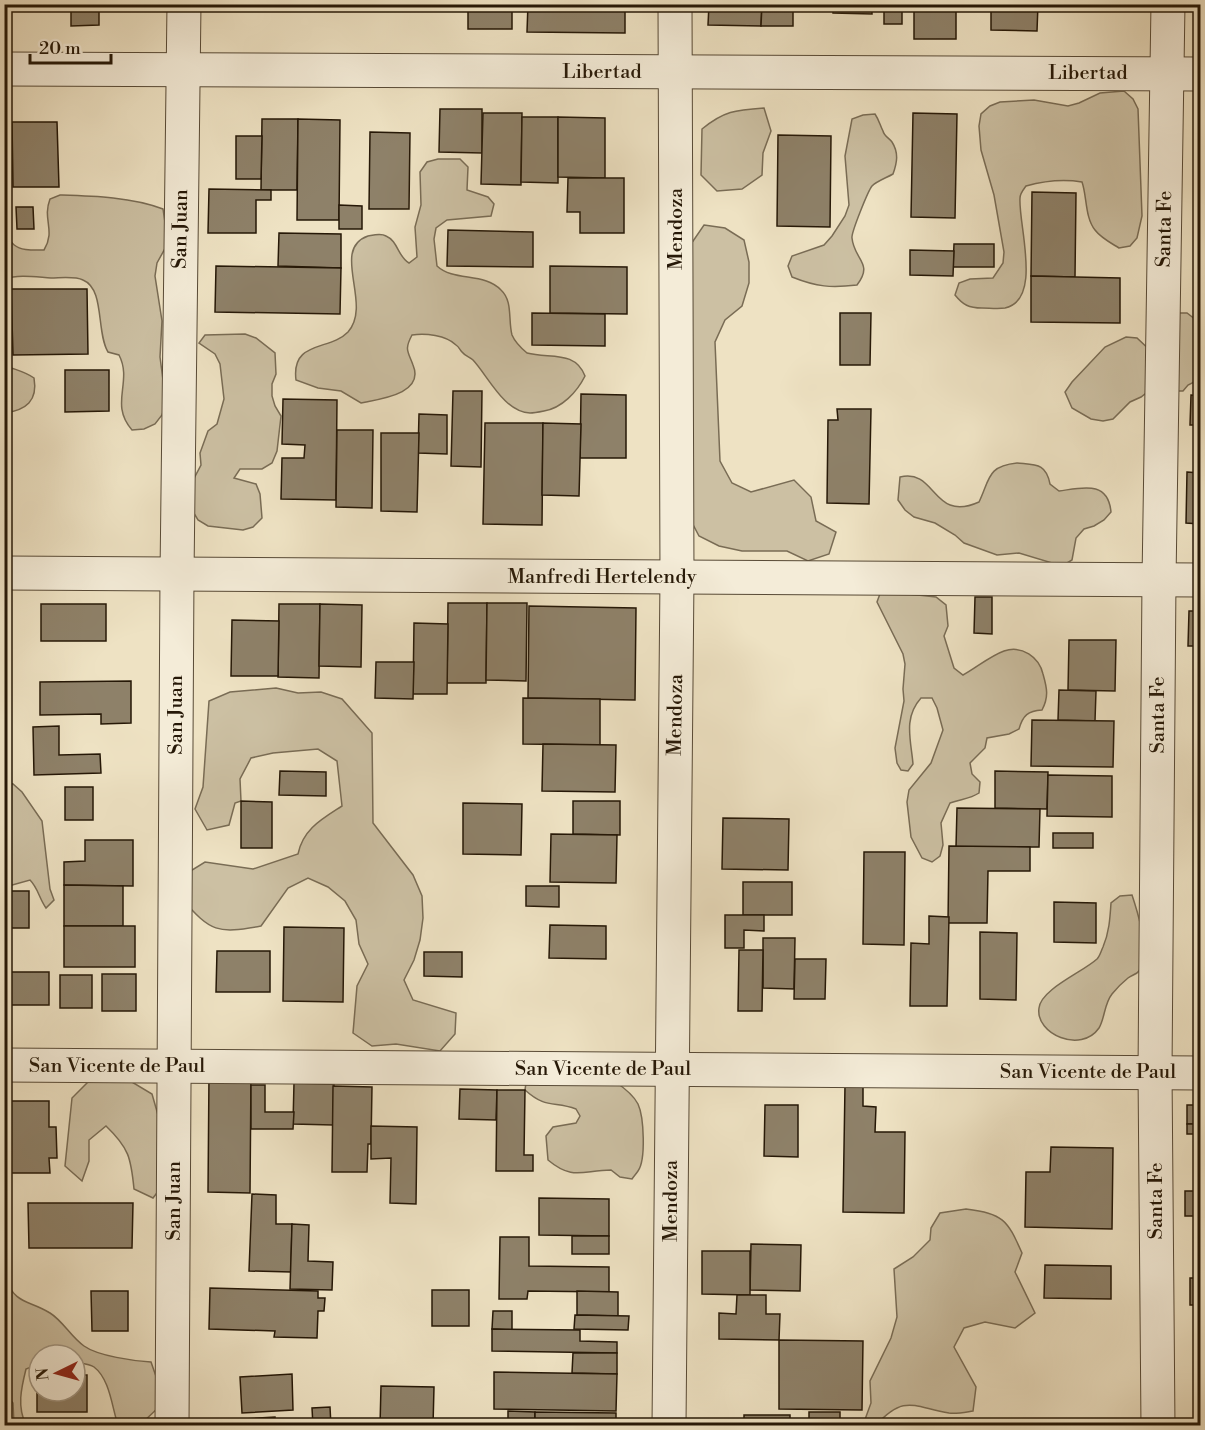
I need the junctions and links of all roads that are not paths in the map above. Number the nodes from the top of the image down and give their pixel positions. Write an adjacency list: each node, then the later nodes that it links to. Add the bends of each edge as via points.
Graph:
1 (184, 4): 5 (street, San Juan)
2 (675, 4): 6 (street, Mendoza)
3 (1168, 4): 7 (street, Santa Fe)
4 (4, 69): 5 (street, Libertad)
5 (183, 70): 6 (street, Libertad); 10 (street, San Juan)
6 (675, 72): 7 (street, Libertad); 11 (street, Mendoza)
7 (1168, 74): 8 (street, Libertad); 12 (street, Santa Fe)
8 (1200, 74)
9 (4, 573): 10 (street, Manfredi Hertelendy)
10 (177, 574): 11 (street, Manfredi Hertelendy); 15 (street, San Juan)
11 (677, 577): 12 (street, Manfredi Hertelendy); 16 (street, Mendoza)
12 (1159, 580): 13 (street, Manfredi Hertelendy); 17 (street, Santa Fe)
13 (1200, 580)
14 (4, 1065): 15 (street, San Vicente de Paul)
15 (174, 1066): 16 (street, San Vicente de Paul); 19 (street, San Juan)
16 (671, 1069): 17 (street, San Vicente de Paul); 20 (street, Mendoza)
17 (1155, 1072): 18 (street, San Vicente de Paul); 21 (street, Santa Fe)
18 (1200, 1072)
19 (172, 1425)
20 (669, 1425)
21 (1158, 1425)

